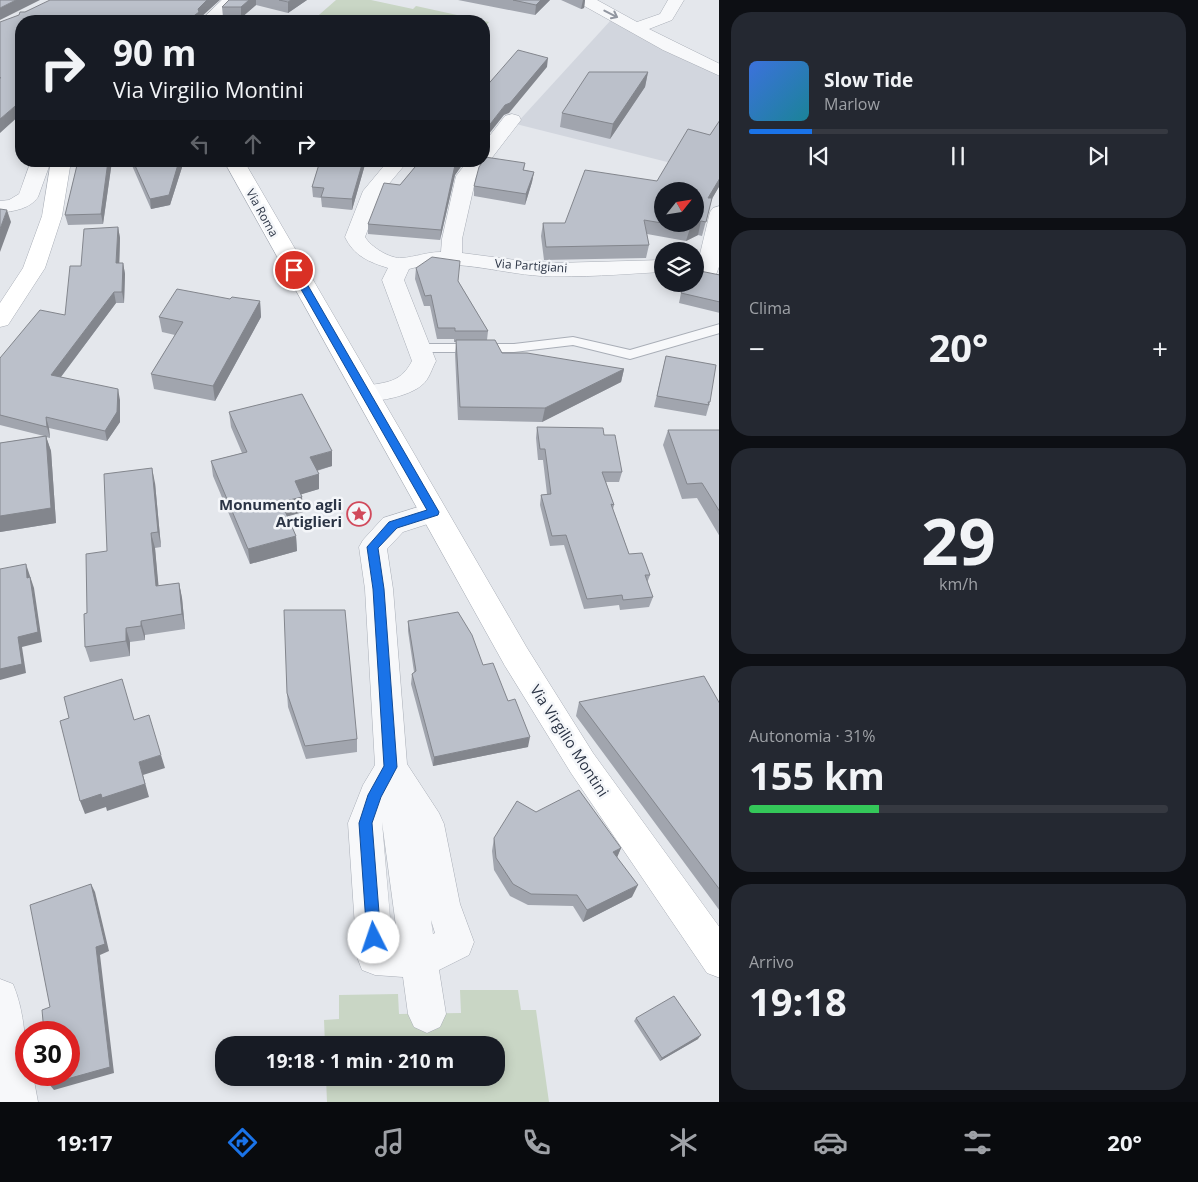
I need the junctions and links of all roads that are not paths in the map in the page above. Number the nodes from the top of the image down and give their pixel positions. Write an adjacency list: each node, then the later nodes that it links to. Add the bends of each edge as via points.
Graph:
1 (231, 0): 4 (street)
2 (586, 0): 5 (street, one-way to 5)
3 (676, 0): 5 (street, via 666,17)
4 (215, 15)
5 (638, 27): 6 (street)
6 (719, 71)
7 (512, 120): 8 (street)
8 (490, 148)
9 (39, 167): 14 (street, via 28,197 14,205)
10 (60, 167): 20 (main road, via 52,216 34,268)
11 (237, 167): 23 (main road, Via Roma)
12 (394, 167): 17 (street, via 373,191 355,237 358,246 368,254)
13 (473, 167): 16 (street, via 466,176 452,239)
14 (0, 207)
15 (719, 212): 19 (street)
16 (451, 259): 17 (street, Via Partigiani, via 416,259); 18 (street, Via Partigiani, via 540,269)
17 (400, 265): 22 (street, via 393,280)
18 (654, 266)
19 (707, 275)
20 (0, 320)
21 (719, 328): 22 (lane, via 630,355 573,341 514,348)
22 (419, 348): 23 (street, via 424,361 415,379 401,387)
23 (367, 394): 24 (main road, Via Virgilio Montini)
24 (434, 512): 25 (main road, Via Virgilio Montini, via 516,656 582,763); 27 (street, via 393,525 373,547 379,589 391,767)
25 (719, 960)
26 (0, 997): 28 (street)
27 (427, 1014)
28 (18, 1102)

